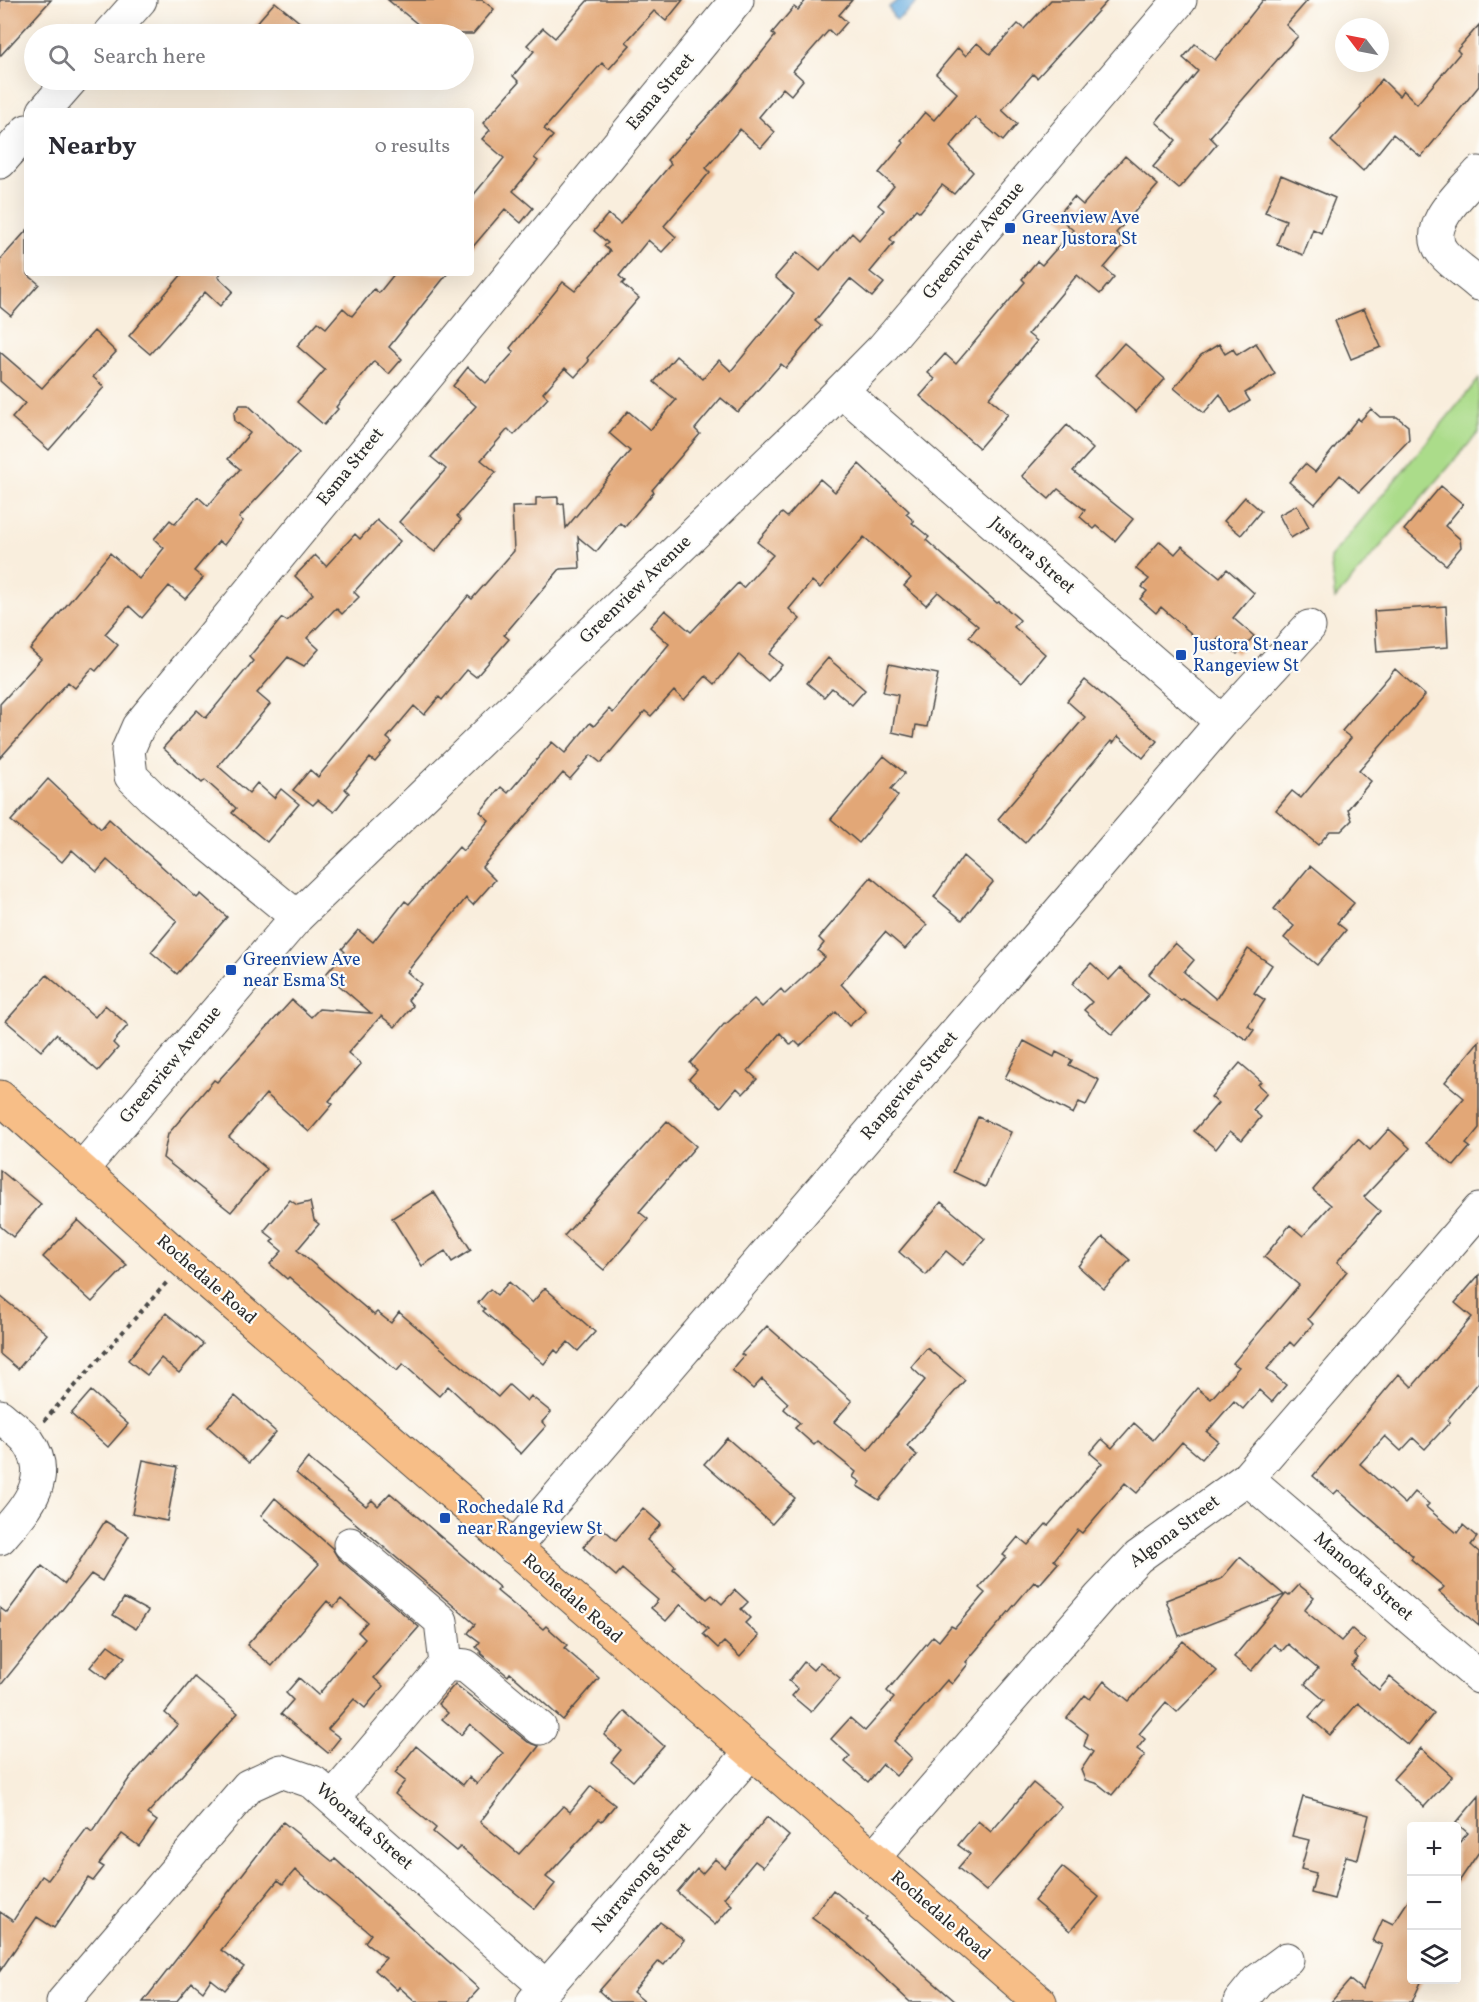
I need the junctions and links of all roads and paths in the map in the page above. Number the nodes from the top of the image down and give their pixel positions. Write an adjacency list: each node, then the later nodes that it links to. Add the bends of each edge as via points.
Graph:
1 (140, 0): 4 (street)
2 (737, 0): 14 (street, Esma Street, via 138,727 128,750 131,776)
3 (1180, 0): 11 (street, Greenview Avenue)
4 (119, 24)
5 (62, 90): 6 (street)
6 (47, 108)
7 (24, 134): 8 (street)
8 (0, 162)
9 (1479, 173): 10 (street, via 1438,225 1436,238 1442,252)
10 (1479, 284)
11 (842, 391): 13 (street, Justora Street); 14 (street, Greenview Avenue)
12 (1309, 627): 13 (street, Rangeview Street)
13 (1222, 722): 24 (street, Rangeview Street)
14 (297, 917): 16 (street, Greenview Avenue)
15 (0, 1097): 16 (main road, Rochedale Road)
16 (82, 1169): 24 (main road, Rochedale Road)
17 (1479, 1210): 21 (street, Algona Street)
18 (169, 1280): 20 (path)
19 (0, 1416): 20 (street)
20 (27, 1440): 22 (street, via 39,1461 39,1481 30,1504)
21 (1247, 1478): 26 (street, Manooka Street); 30 (street, Algona Street, via 1138,1557)
22 (0, 1538)
23 (350, 1544): 25 (street, via 441,1621)
24 (514, 1548): 28 (main road, Rochedale Road)
25 (446, 1664): 27 (street, via 466,1666); 29 (street)
26 (1479, 1677)
27 (540, 1728)
28 (750, 1753): 30 (main road, Rochedale Road); 32 (street, Narrawong Street)
29 (332, 1799): 32 (street, Wooraka Street); 33 (street, Wooraka Street, via 313,1782 281,1770 248,1786)
30 (873, 1858): 34 (main road, Rochedale Road)
31 (1287, 1959): 35 (street, via 1257,1981)
32 (540, 1994)
33 (63, 2002)
34 (1040, 2002)
35 (1240, 2002)

